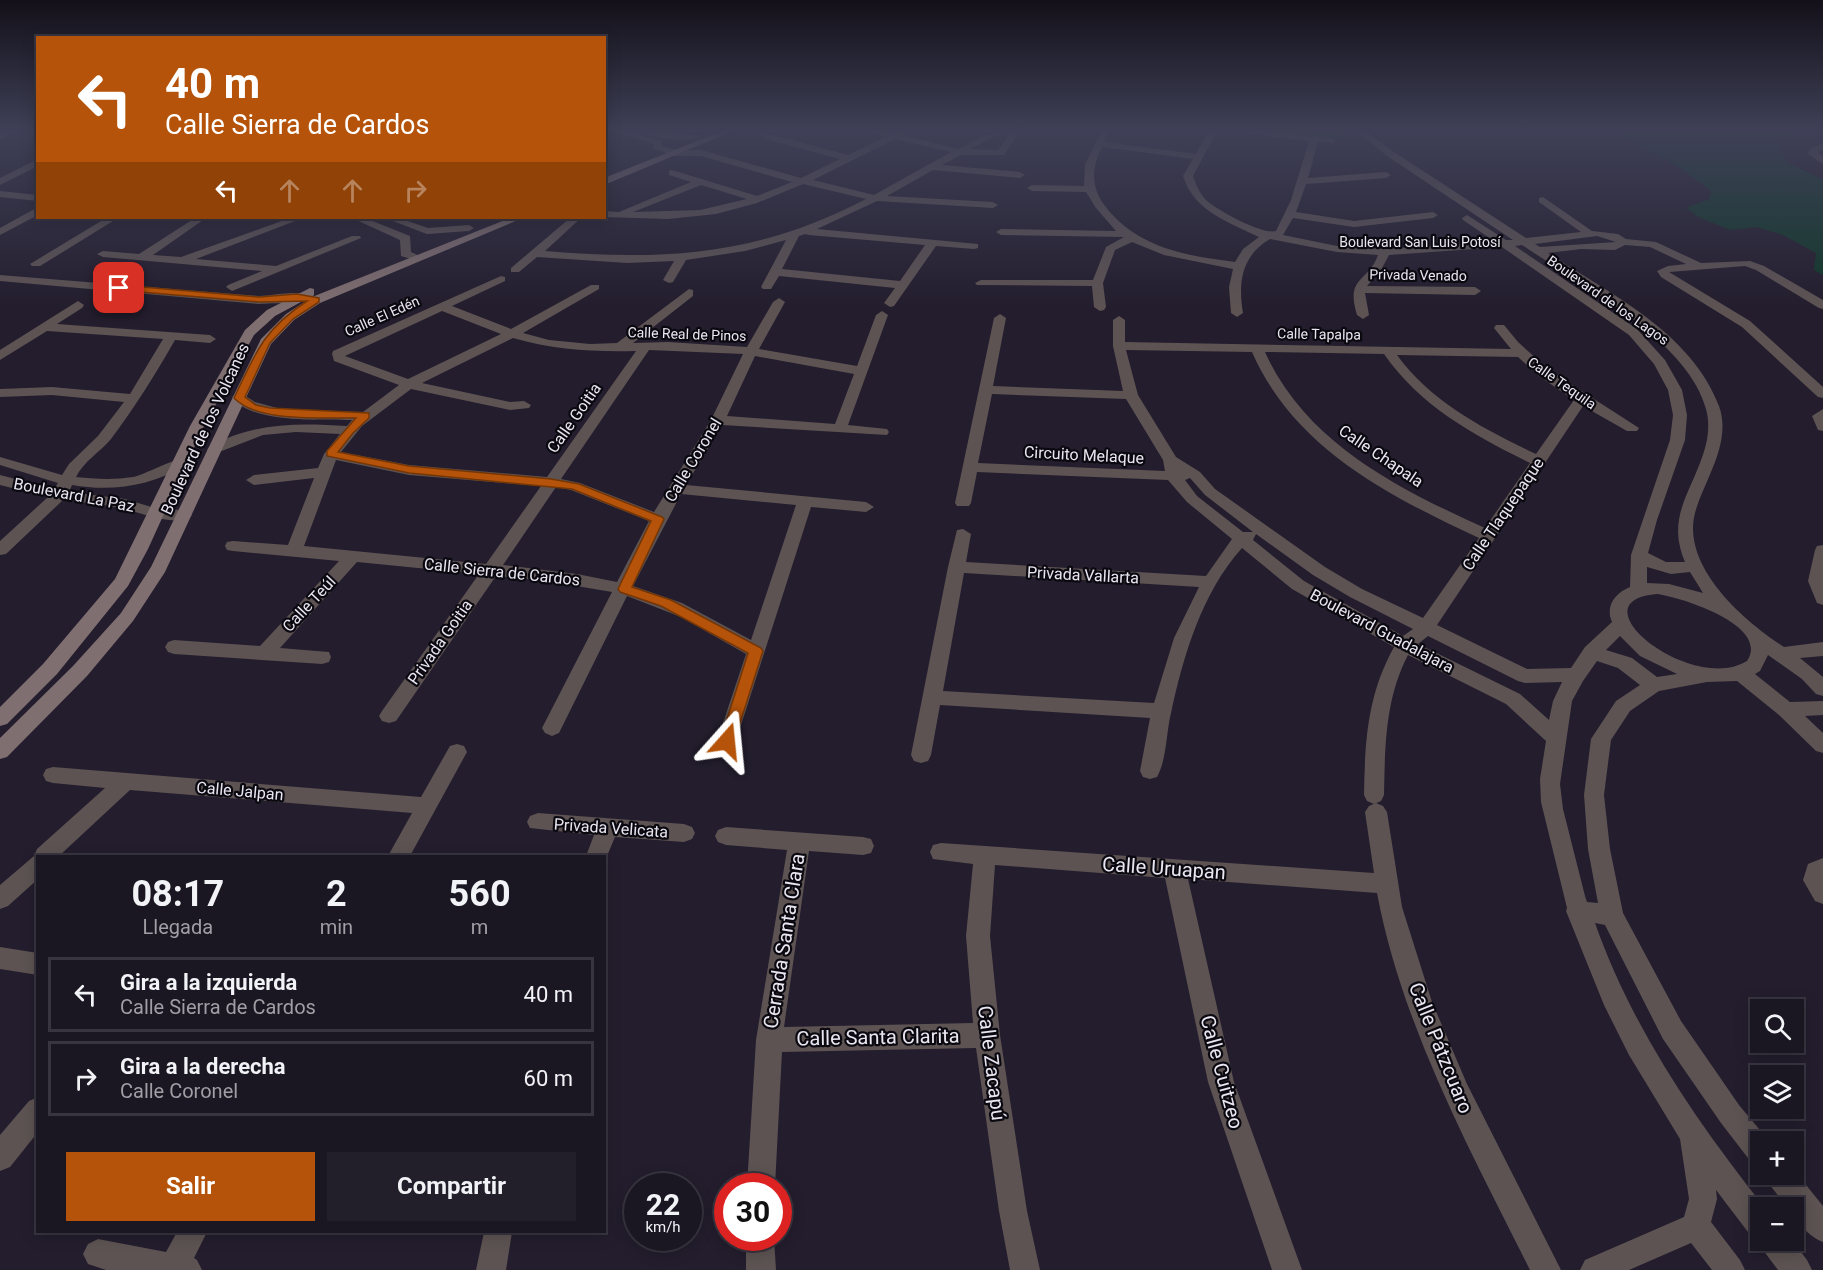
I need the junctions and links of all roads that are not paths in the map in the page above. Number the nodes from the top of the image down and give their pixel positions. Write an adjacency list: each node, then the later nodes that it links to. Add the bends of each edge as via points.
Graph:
1 (679, 190): 19 (street)
2 (727, 190): 14 (street)
3 (780, 190): 14 (street)
4 (839, 190): 13 (street)
5 (888, 190): 13 (street)
6 (1091, 190): 36 (street, via 1098,205)
7 (1194, 190): 39 (street, Boulevard San Luis Potosí, via 1204,203)
8 (1298, 190): 20 (street)
9 (1428, 190): 42 (street, Boulevard de los Lagos)
10 (1446, 190): 40 (street, Boulevard de los Lagos)
11 (0, 194): 12 (street)
12 (36, 198)
13 (874, 198): 16 (street); 34 (street)
14 (757, 199): 19 (street, via 688,215)
15 (1543, 200): 35 (street)
16 (993, 206)
17 (36, 211): 32 (street)
18 (606, 214): 19 (street)
19 (619, 215)
20 (1292, 215): 21 (street, via 1354,224); 39 (street, via 1280,233)
21 (1433, 215)
22 (111, 219): 58 (street)
23 (199, 219): 54 (street)
24 (295, 219): 56 (street)
25 (360, 219): 38 (street)
26 (393, 219): 31 (street)
27 (492, 219): 30 (street, Boulevard de los Volcanes)
28 (515, 219): 50 (street, Boulevard de los Volcanes)
29 (575, 219): 47 (street)
30 (469, 228): 31 (street); 50 (street, Boulevard de los Volcanes)
31 (427, 231): 38 (street)
32 (0, 232)
33 (1001, 232): 36 (street)
34 (800, 233): 41 (street); 51 (street, via 759,245); 63 (street)
35 (1589, 234): 40 (street, Boulevard San Luis Potosí); 43 (street, via 1614,236)
36 (1129, 236): 59 (street, via 1175,254); 68 (street, via 1110,249)
37 (356, 238): 61 (street)
38 (406, 238): 50 (street)
39 (1260, 239): 52 (street, Boulevard San Luis Potosí, via 1329,256); 59 (street)
40 (1523, 241): 42 (street, Boulevard San Luis Potosí); 46 (street, Boulevard de los Lagos)
41 (933, 242): 44 (street); 69 (street)
42 (1500, 242): 45 (street, Boulevard San Luis Potosí); 57 (street, Boulevard de los Lagos)
43 (1623, 242): 46 (street, via 1615,247); 60 (street, via 1652,244)
44 (974, 246)
45 (1484, 246): 48 (street, Boulevard San Luis Potosí); 53 (street)
46 (1537, 251): 55 (street, Boulevard de los Lagos)
47 (535, 253): 51 (street, via 640,260); 62 (street)
48 (1446, 253): 52 (street, Boulevard San Luis Potosí); 53 (street, Boulevard San Luis Potosí)
49 (104, 254): 54 (street)
50 (411, 256): 76 (street, Boulevard de los Volcanes); 77 (street, Boulevard de los Volcanes)
51 (683, 256): 65 (street)
52 (1384, 256): 73 (street, Privada Venado)
53 (1497, 256): 57 (street, Boulevard San Luis Potosí)
54 (142, 257): 56 (street)
55 (1550, 259): 57 (street, Boulevard San Luis Potosí); 157 (street, Boulevard de los Lagos, via 1674,347 1697,376 1713,409 1717,437 1686,517 1685,540)
56 (181, 261): 61 (street)
57 (1528, 261): 156 (street, Boulevard de los Lagos, via 1633,332 1668,373 1680,405 1679,438)
58 (36, 264)
59 (1239, 266): 84 (street, via 1233,295)
60 (1700, 266): 80 (street, via 1754,265); 102 (street, via 1663,271 1746,324)
61 (276, 269): 70 (street)
62 (514, 270)
63 (776, 272): 69 (street); 72 (street)
64 (501, 279): 81 (street)
65 (669, 280)
66 (1, 281): 76 (street, via 259,300); 83 (street, via 248,306)
67 (981, 283): 68 (street)
68 (1097, 283): 82 (street)
69 (903, 285): 101 (street, via 886,309)
70 (232, 287)
71 (595, 287): 90 (street)
72 (767, 287)
73 (1360, 289): 74 (street, Privada Venado); 85 (street, Privada Venado)
74 (1475, 291)
75 (689, 293): 95 (street)
76 (297, 297): 77 (street); 83 (street, Boulevard de los Volcanes)
77 (316, 300): 109 (street, Boulevard de los Volcanes, via 271,335)
78 (779, 302): 97 (street, Calle Coronel)
79 (78, 305): 88 (street)
80 (1823, 305)
81 (441, 306): 90 (street, Calle El Edén); 104 (street, Calle El Edén, via 338,354 339,358)
82 (1100, 307)
83 (271, 313): 128 (street, Boulevard de los Volcanes, via 249,333)
84 (1237, 313)
85 (1363, 315)
86 (1000, 318): 105 (street)
87 (1119, 320): 94 (street, Boulevard Guadalajara)
88 (44, 327): 91 (street); 100 (street)
89 (1500, 328): 99 (street, Calle Tequila)
90 (512, 334): 95 (street, Calle Real de Pinos, via 548,344); 104 (street)
91 (171, 337): 92 (street); 110 (street)
92 (210, 339)
93 (646, 346): 95 (street, Calle Real de Pinos); 97 (street, Calle Real de Pinos); 137 (street, Calle Goitia)
94 (1119, 346): 96 (street, Calle Tapalpa); 108 (street, Boulevard Guadalajara)
95 (620, 347)
96 (1257, 348): 98 (street, Calle Tapalpa); 149 (street, Calle Chapala, via 1284,398 1326,442 1371,475 1426,507)
97 (751, 351): 101 (street, Calle Real de Pinos); 116 (street, Calle Coronel)
98 (1388, 351): 99 (street, Calle Tapalpa); 127 (street, via 1414,386 1446,410 1479,432)
99 (1519, 352): 111 (street, Calle Tequila)
100 (0, 356)
101 (861, 371): 119 (street)
102 (1807, 377): 103 (street); 107 (street)
103 (1823, 379)
104 (409, 384): 112 (street, via 510,406); 115 (street)
105 (986, 390): 108 (street); 129 (street)
106 (0, 393): 110 (street, via 52,391)
107 (1823, 394)
108 (1131, 395): 125 (street, Boulevard Guadalajara)
109 (239, 398): 113 (street); 123 (street, Boulevard de los Volcanes)
110 (134, 399): 134 (street)
111 (1581, 399): 118 (street, Calle Tequila); 127 (street, Calle Tlaquepaque)
112 (524, 405)
113 (263, 410): 115 (street); 121 (street)
114 (1823, 413): 117 (street, via 1818,416)
115 (365, 416): 120 (street)
116 (718, 420): 119 (street); 138 (street, Calle Coronel)
117 (1823, 427)
118 (1632, 428)
119 (840, 429): 122 (street)
120 (349, 430): 121 (street); 124 (street)
121 (253, 431): 123 (street)
122 (882, 432)
123 (214, 450): 145 (street, Boulevard de los Volcanes)
124 (331, 454): 130 (street); 137 (street, via 409,470)
125 (1170, 460): 131 (street, Boulevard Guadalajara); 132 (street, Boulevard Guadalajara)
126 (0, 461): 134 (street, Boulevard La Paz)
127 (1539, 461): 149 (street, Calle Tlaquepaque)
128 (180, 463): 135 (street, Boulevard La Paz); 144 (street, Boulevard de los Volcanes)
129 (970, 467): 132 (street, Circuito Melaque); 141 (street)
130 (323, 472): 136 (street); 153 (street)
131 (1195, 475): 132 (street, Circuito Melaque); 147 (street, Boulevard Guadalajara, via 1210,492)
132 (1174, 477): 150 (street, Boulevard Guadalajara, via 1192,499)
133 (0, 480): 139 (street, Boulevard La Paz)
134 (67, 480): 135 (street, Boulevard La Paz, via 111,484); 139 (street)
135 (144, 480): 142 (street)
136 (254, 480)
137 (551, 482): 146 (street, via 574,486); 159 (street, Calle Goitia)
138 (676, 489): 140 (street); 146 (street, Calle Coronel)
139 (59, 495): 142 (street, Boulevard La Paz); 152 (street)
140 (805, 501): 143 (street); 171 (street)
141 (963, 502)
142 (125, 504): 144 (street, Boulevard La Paz)
143 (866, 507)
144 (157, 514): 145 (street, Boulevard La Paz); 189 (street, Boulevard de los Volcanes, via 122,582 50,669)
145 (184, 515): 194 (street, Boulevard de los Volcanes, via 159,568 127,617 80,671)
146 (658, 519): 161 (street, Calle Coronel)
147 (1262, 531): 150 (street); 166 (street, Boulevard Guadalajara, via 1319,571)
148 (963, 534): 158 (street)
149 (1488, 536): 166 (street, Calle Tlaquepaque)
150 (1239, 539): 160 (street); 168 (street, Boulevard Guadalajara, via 1298,585)
151 (233, 546): 153 (street, Calle Sierra de Cardos)
152 (0, 550)
153 (294, 550): 155 (street, Calle Sierra de Cardos)
154 (1823, 550): 163 (street, via 1815,580)
155 (354, 555): 159 (street, Calle Sierra de Cardos); 173 (street, Calle Teúl)
156 (1639, 555): 157 (street, via 1664,568); 162 (street, Boulevard de los Lagos)
157 (1694, 566): 164 (street, Boulevard de los Lagos)
158 (956, 567): 160 (street, Privada Vallarta); 183 (street)
159 (491, 569): 161 (street, Calle Sierra de Cardos, via 555,574); 188 (street, Privada Goitia)
160 (1210, 582): 187 (street, via 1177,651)
161 (624, 589): 171 (street, Calle Sierra de Cardos, via 666,603); 190 (street, Calle Coronel)
162 (1639, 590): 164 (street, via 1679,591); 165 (street, via 1620,603)
163 (1823, 600)
164 (1724, 609): 167 (street)
165 (1621, 624): 172 (street); 179 (street, via 1630,637 1654,655 1684,670)
166 (1426, 628): 168 (street, Calle Tlaquepaque); 180 (street, Boulevard Guadalajara)
167 (1754, 636): 174 (street); 177 (street, via 1760,659)
168 (1404, 645): 184 (street, Boulevard Guadalajara); 215 (street, Calle Pátzcuaro, via 1381,700 1375,741 1375,804)
169 (174, 647): 173 (street)
170 (1823, 649): 174 (street)
171 (756, 651): 192 (street)
172 (1591, 652): 178 (street); 181 (street, via 1625,663)
173 (264, 653): 175 (street)
174 (1783, 654): 176 (street)
175 (322, 657)
176 (1816, 672): 182 (street)
177 (1742, 674): 179 (street); 186 (street)
178 (1578, 675): 180 (street, Boulevard Guadalajara); 191 (street, via 1565,696)
179 (1706, 675): 181 (street)
180 (1525, 676): 184 (street)
181 (1654, 685): 219 (street, via 1623,706 1601,739 1594,795 1599,849)
182 (1823, 689)
183 (931, 697): 187 (street); 196 (street)
184 (1514, 699): 191 (street, Boulevard Guadalajara)
185 (1823, 708): 186 (street)
186 (1786, 710): 193 (street)
187 (1159, 711): 197 (street)
188 (389, 716)
189 (0, 719)
190 (552, 728)
191 (1556, 738): 218 (street, via 1550,790)
192 (727, 741)
193 (1823, 745)
194 (0, 751)
195 (457, 752): 200 (street)
196 (921, 755)
197 (1150, 771)
198 (53, 775): 199 (street, Calle Jalpan)
199 (126, 781): 200 (street, Calle Jalpan); 208 (street)
200 (427, 807): 209 (street)
201 (538, 822): 202 (street, Privada Velicata)
202 (608, 827): 203 (street, Privada Velicata); 210 (street)
203 (684, 833)
204 (726, 836): 205 (street)
205 (800, 841): 206 (street); 223 (street, Cerrada Santa Clara)
206 (862, 846)
207 (941, 852): 211 (street, Calle Uruapan)
208 (46, 855)
209 (400, 855)
210 (597, 855)
211 (985, 855): 213 (street, Calle Uruapan); 222 (street, Calle Zacapú, via 978,936)
212 (36, 866): 217 (street)
213 (1174, 868): 215 (street, Calle Uruapan); 242 (street, Calle Cuitzeo, via 1221,1082)
214 (1823, 868): 216 (street, via 1816,871 1814,880)
215 (1387, 884): 243 (street, Calle Pátzcuaro, via 1407,964 1437,1046 1470,1123)
216 (1823, 894)
217 (0, 899)
218 (1577, 911): 219 (street); 225 (street, via 1614,998)
219 (1612, 915): 226 (street, via 1672,1030)
220 (0, 958): 221 (street)
221 (36, 964)
222 (987, 1035): 223 (street, Calle Santa Clarita); 241 (street, Calle Zacapú)
223 (769, 1040): 228 (street, Cerrada Santa Clara)
224 (36, 1112): 227 (street)
225 (1693, 1134): 230 (street); 232 (street, via 1702,1199)
226 (1750, 1139)
227 (0, 1157)
228 (761, 1173)
229 (1789, 1185): 231 (street)
230 (1750, 1211)
231 (1820, 1218)
232 (1696, 1227): 244 (street); 245 (street)
233 (193, 1233): 238 (street)
234 (498, 1233): 239 (street)
235 (760, 1251): 240 (street)
236 (1782, 1251): 246 (street)
237 (98, 1254): 238 (street)
238 (180, 1269)
239 (491, 1270)
240 (761, 1270)
241 (1025, 1270)
242 (1287, 1270)
243 (1546, 1270)
244 (1595, 1270)
245 (1730, 1270)
246 (1797, 1270)

